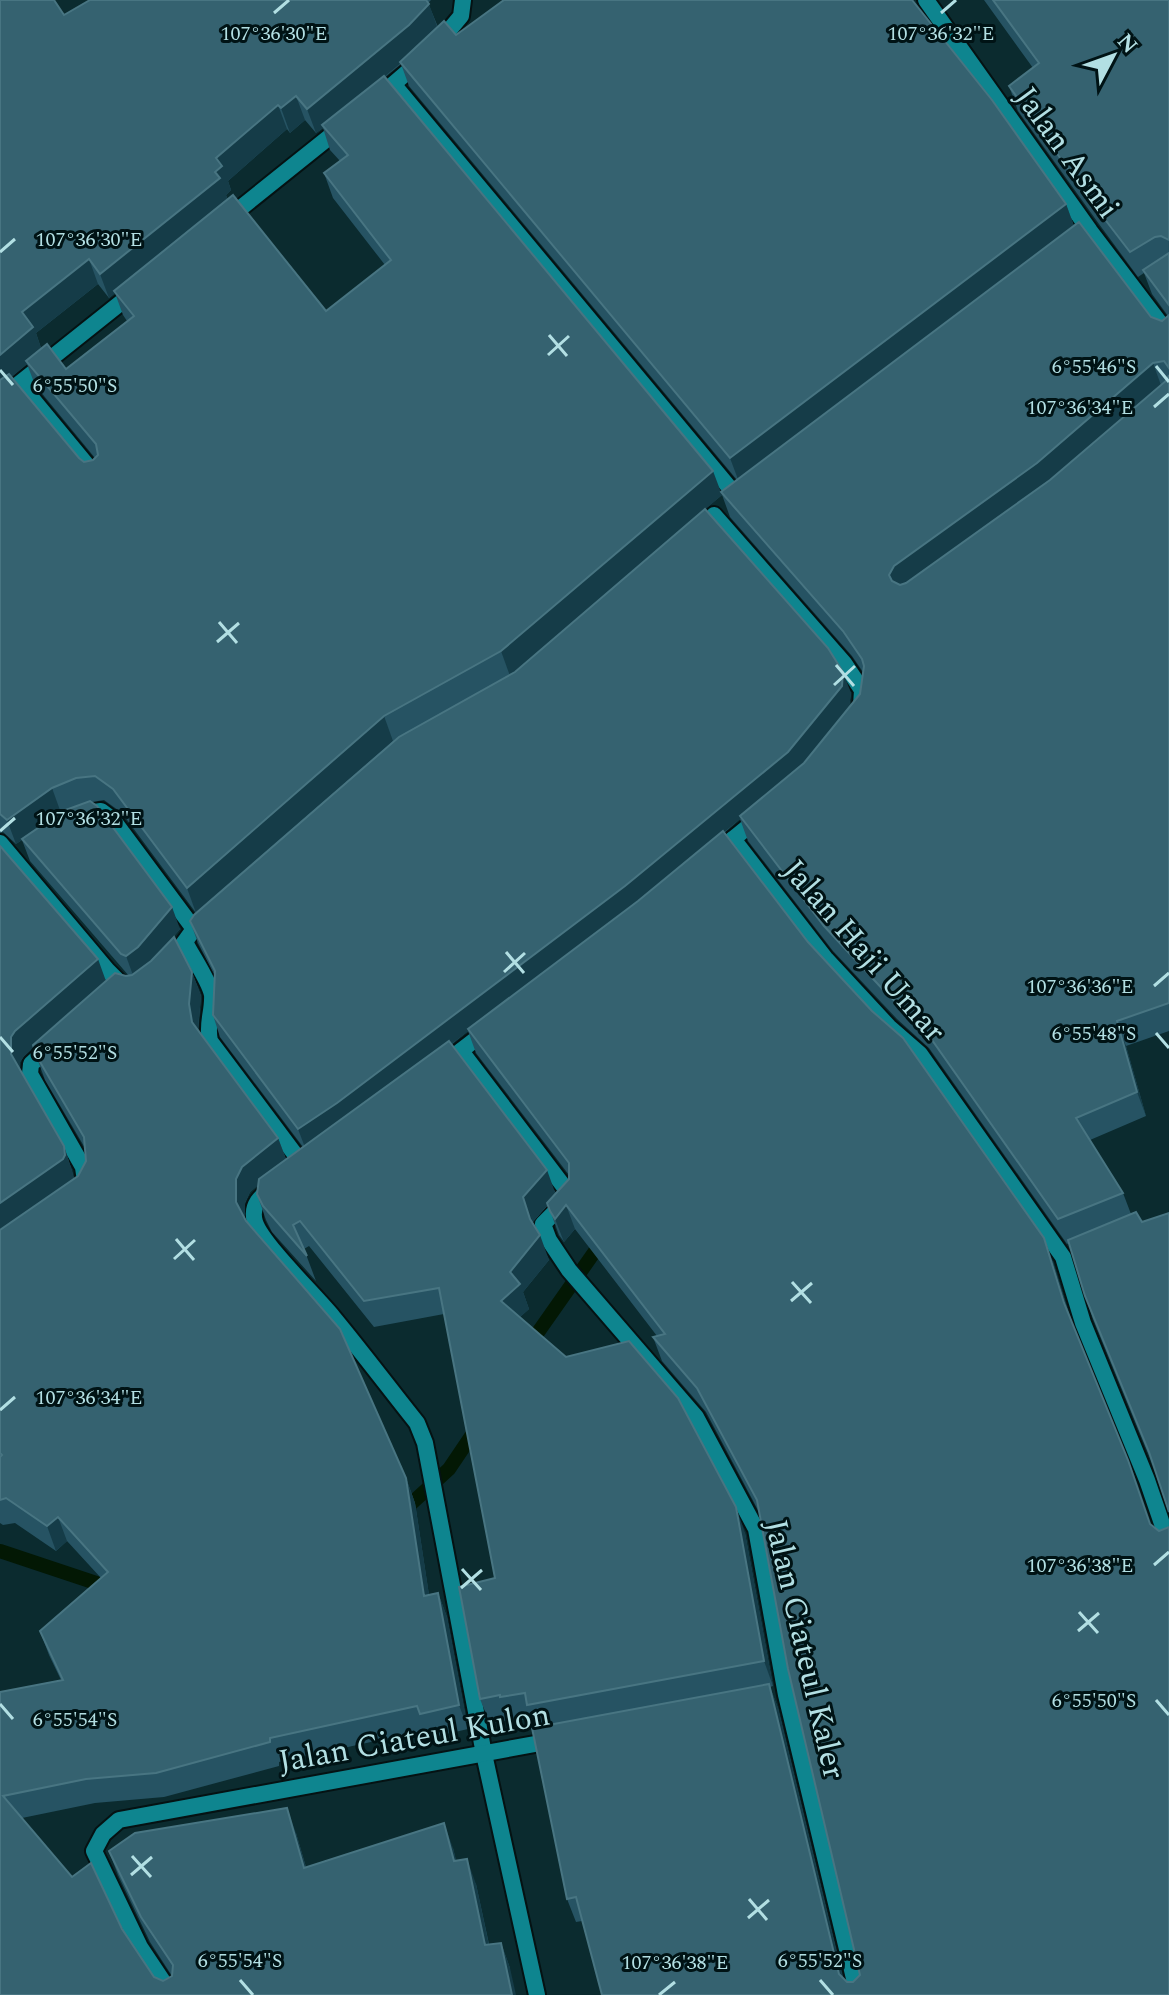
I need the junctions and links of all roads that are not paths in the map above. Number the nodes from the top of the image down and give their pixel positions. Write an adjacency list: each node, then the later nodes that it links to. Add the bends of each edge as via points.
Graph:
1 (463, 0): 3 (street, via 461,16 446,37)
2 (926, 0): 6 (street, Jalan Asmi, via 1084,235 1141,288)
3 (394, 85): 4 (street); 10 (street, via 744,493 708,520 844,663 862,690 860,712)
4 (219, 225)
5 (144, 284): 7 (street)
6 (1169, 335)
7 (20, 384): 8 (street); 9 (street)
8 (0, 399)
9 (96, 476)
10 (851, 723)
11 (768, 810): 13 (street)
12 (70, 820): 17 (street, via 101,811 113,820)
13 (733, 839): 15 (street); 23 (street, Jalan Haji Umar, via 825,958 920,1054 1069,1254 1083,1323)
14 (0, 843): 17 (street, via 19,855 134,986 168,964)
15 (698, 868)
16 (217, 909): 17 (street)
17 (190, 936): 25 (street, via 211,990 210,1041 309,1161 260,1197 255,1222 417,1423 425,1443)
18 (508, 1015): 20 (street)
19 (65, 1034): 22 (street, via 31,1064 30,1074 83,1167 81,1191)
20 (461, 1051): 21 (street); 28 (street, Jalan Ciateul Kaler, via 568,1192 543,1227 590,1296 696,1417 756,1529 779,1697)
21 (424, 1078)
22 (70, 1199)
23 (1169, 1544)
24 (575, 1736): 25 (street, Jalan Ciateul Kulon)
25 (484, 1754): 26 (street, Jalan Ciateul Kulon, via 119,1820 94,1851 140,1947); 27 (street)
26 (172, 1995)
27 (537, 1995)
28 (858, 1995)

